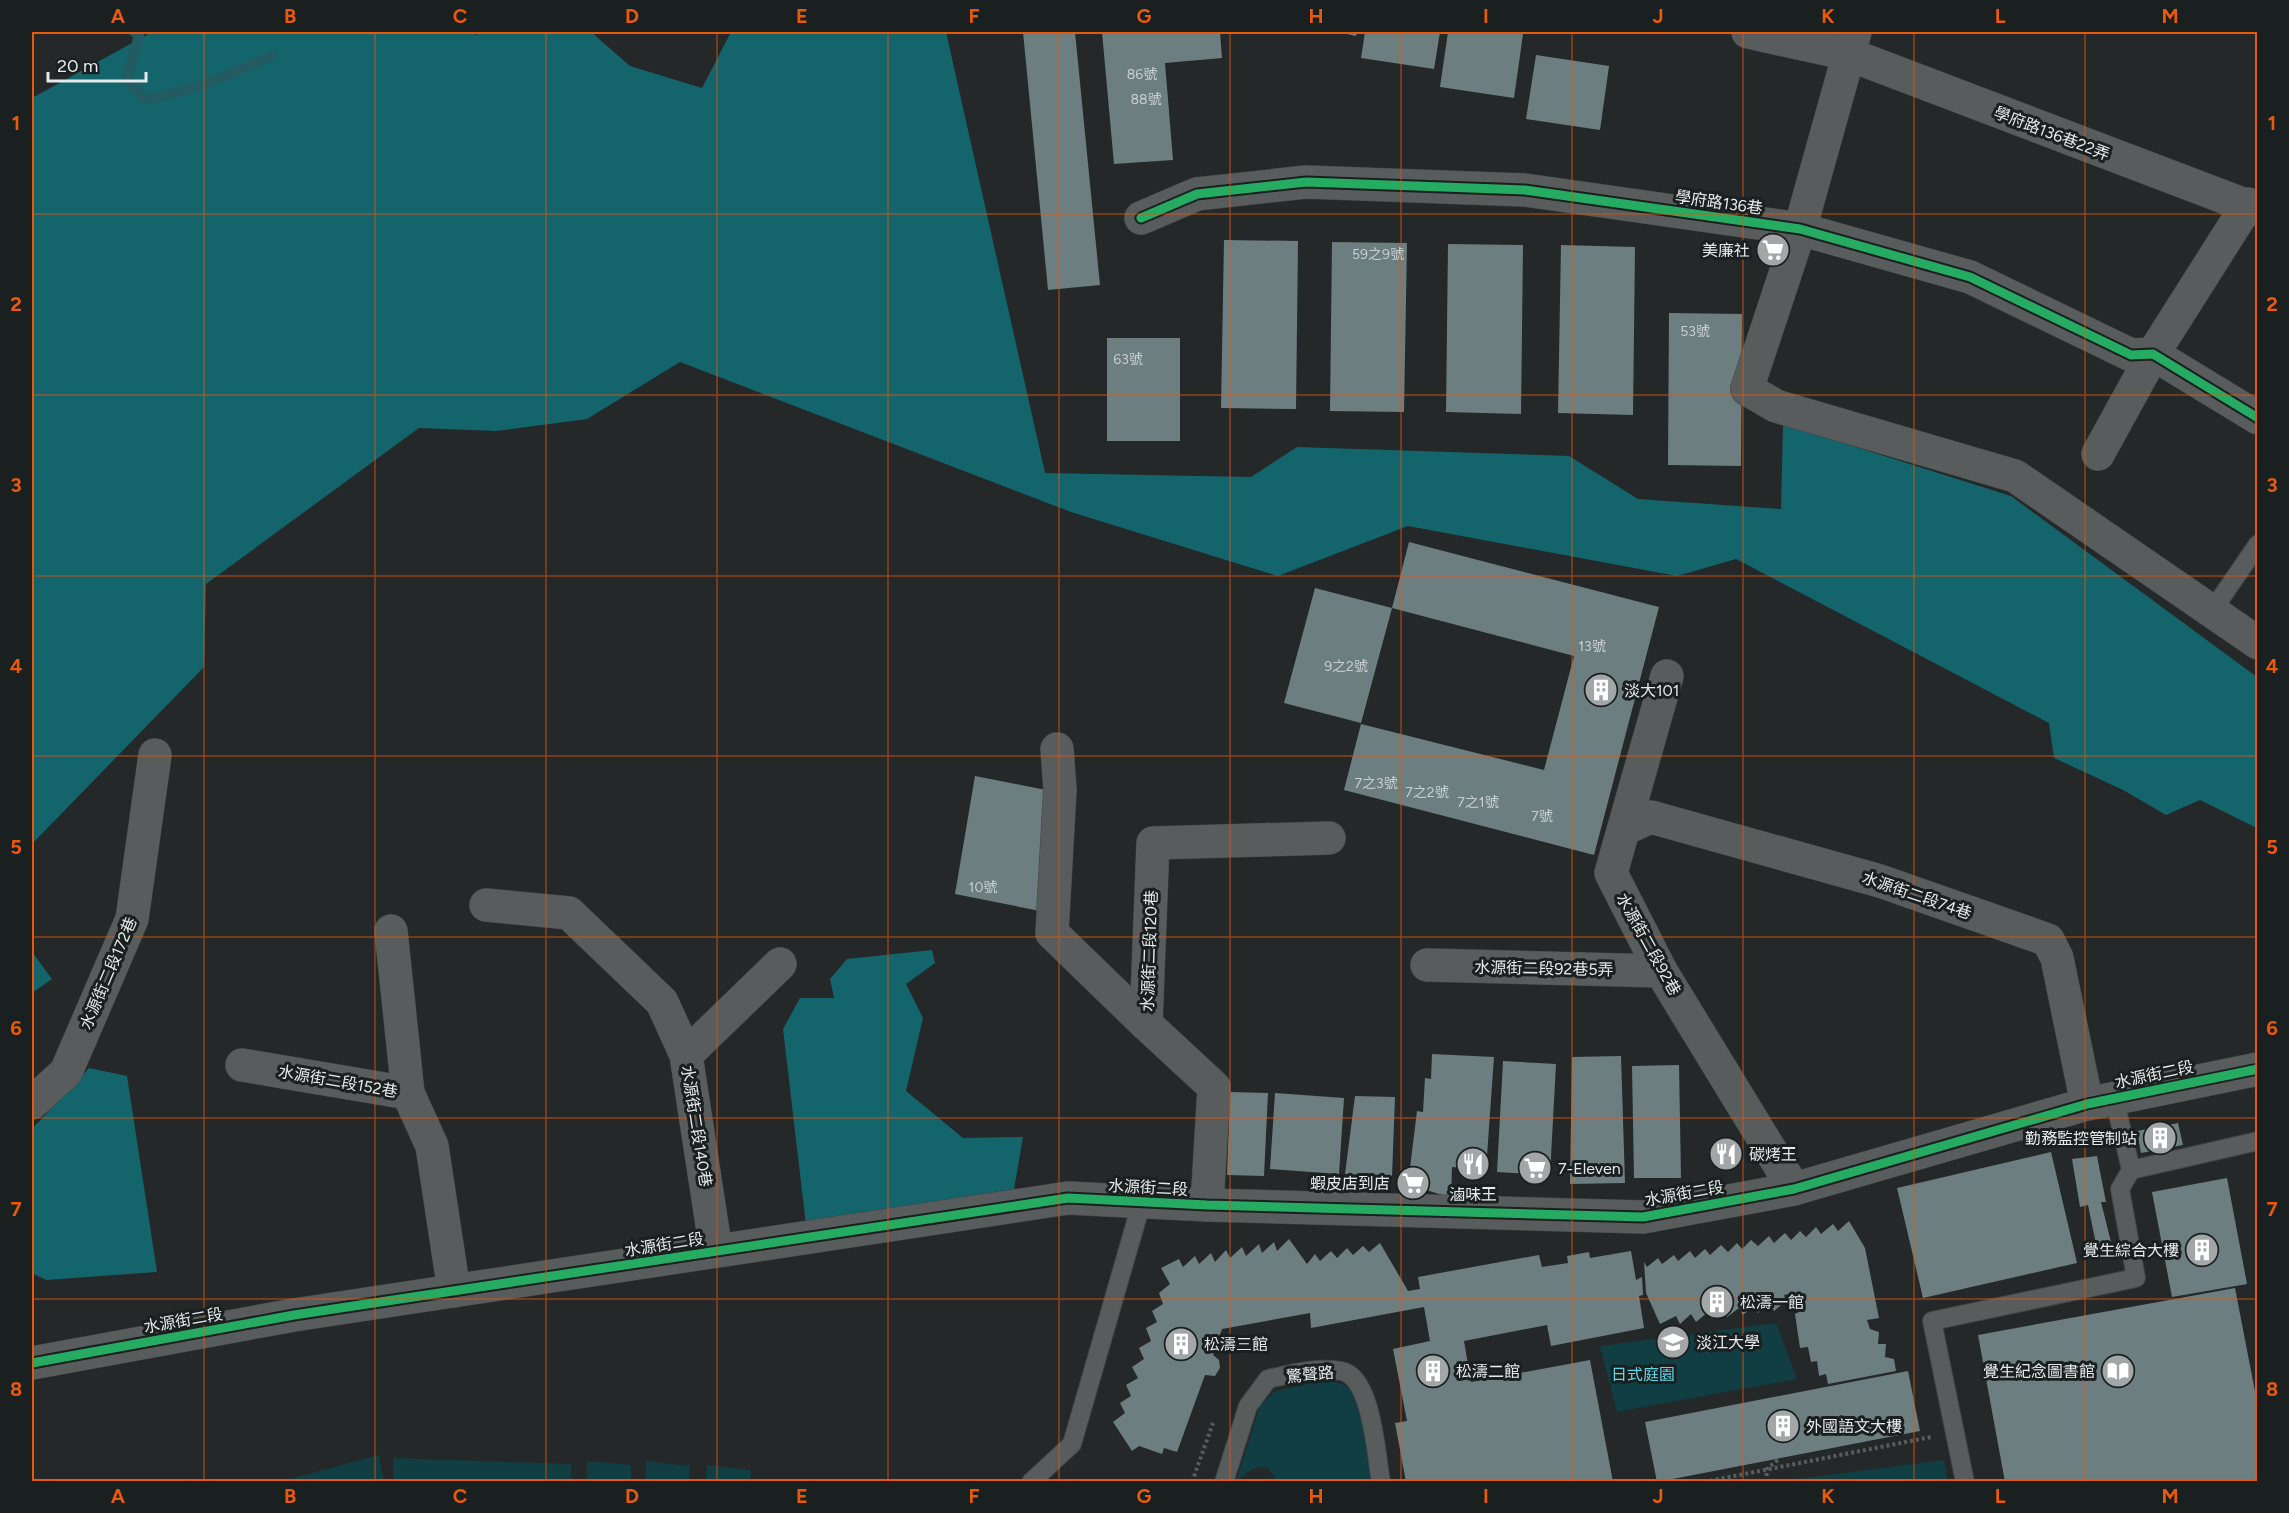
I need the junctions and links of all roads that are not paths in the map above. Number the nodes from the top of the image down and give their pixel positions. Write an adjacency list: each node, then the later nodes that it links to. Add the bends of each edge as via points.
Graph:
1 (1748, 32): 2 (street, 學府路136巷22弄)
2 (1852, 43): 3 (street, 學府路136巷22弄, via 2052,133); 5 (street)
3 (2253, 207): 6 (street)
4 (1140, 218): 5 (street, 學府路136巷, via 1197,194 1306,182 1525,190)
5 (1800, 228): 6 (street, 學府路136巷, via 1970,277 2131,355); 10 (street, via 1747,389 1776,406 2015,476)
6 (2153, 354): 7 (street, 學府路136巷); 8 (street)
7 (2258, 418)
8 (2098, 454)
9 (2258, 544): 10 (lane)
10 (2212, 611): 11 (street)
11 (2258, 643)
12 (1667, 676): 15 (street, 水源街二段92巷)
13 (1057, 749): 22 (street, via 1060,790 1052,933)
14 (155, 755): 28 (street, 水源街二段172巷, via 132,919 66,1072)
15 (1624, 829): 21 (street, 水源街二段92巷, via 1611,873); 27 (street, 水源街二段74巷, via 1651,817 1880,881 2048,940)
16 (1329, 838): 22 (street, 水源街二段120巷, via 1153,843)
17 (486, 905): 23 (street, 水源街二段140巷, via 569,913 662,1002)
18 (391, 931): 26 (street)
19 (780, 964): 23 (street)
20 (1427, 965): 21 (street, 水源街二段92巷5弄)
21 (1661, 971): 31 (street, 水源街二段92巷)
22 (1146, 1024): 33 (street, 水源街二段120巷, via 1214,1087)
23 (686, 1055): 34 (street, 水源街二段140巷)
24 (242, 1065): 26 (street, 水源街二段152巷)
25 (2258, 1069): 27 (street, 水源街二段)
26 (408, 1093): 35 (street, 水源街二段152巷, via 432,1146)
27 (2101, 1100): 30 (lane); 31 (street, 水源街二段)
28 (32, 1103)
29 (2258, 1141): 30 (lane)
30 (2131, 1170): 40 (lane, via 2120,1189 2136,1278 1932,1321)
31 (1794, 1189): 33 (street, 水源街二段, via 1643,1217)
32 (1142, 1201): 33 (street, 水源街二段); 34 (street, 水源街二段, via 1068,1198); 37 (lane, via 1072,1444)
33 (1207, 1205)
34 (716, 1251): 35 (street, 水源街二段)
35 (454, 1291): 36 (street, 水源街二段, via 294,1315)
36 (32, 1363)
37 (1030, 1482)
38 (1224, 1482): 39 (lane, 驚聲路, via 1248,1406 1268,1379 1310,1371 1342,1371 1357,1379 1365,1392)
39 (1381, 1482)
40 (1965, 1482)

